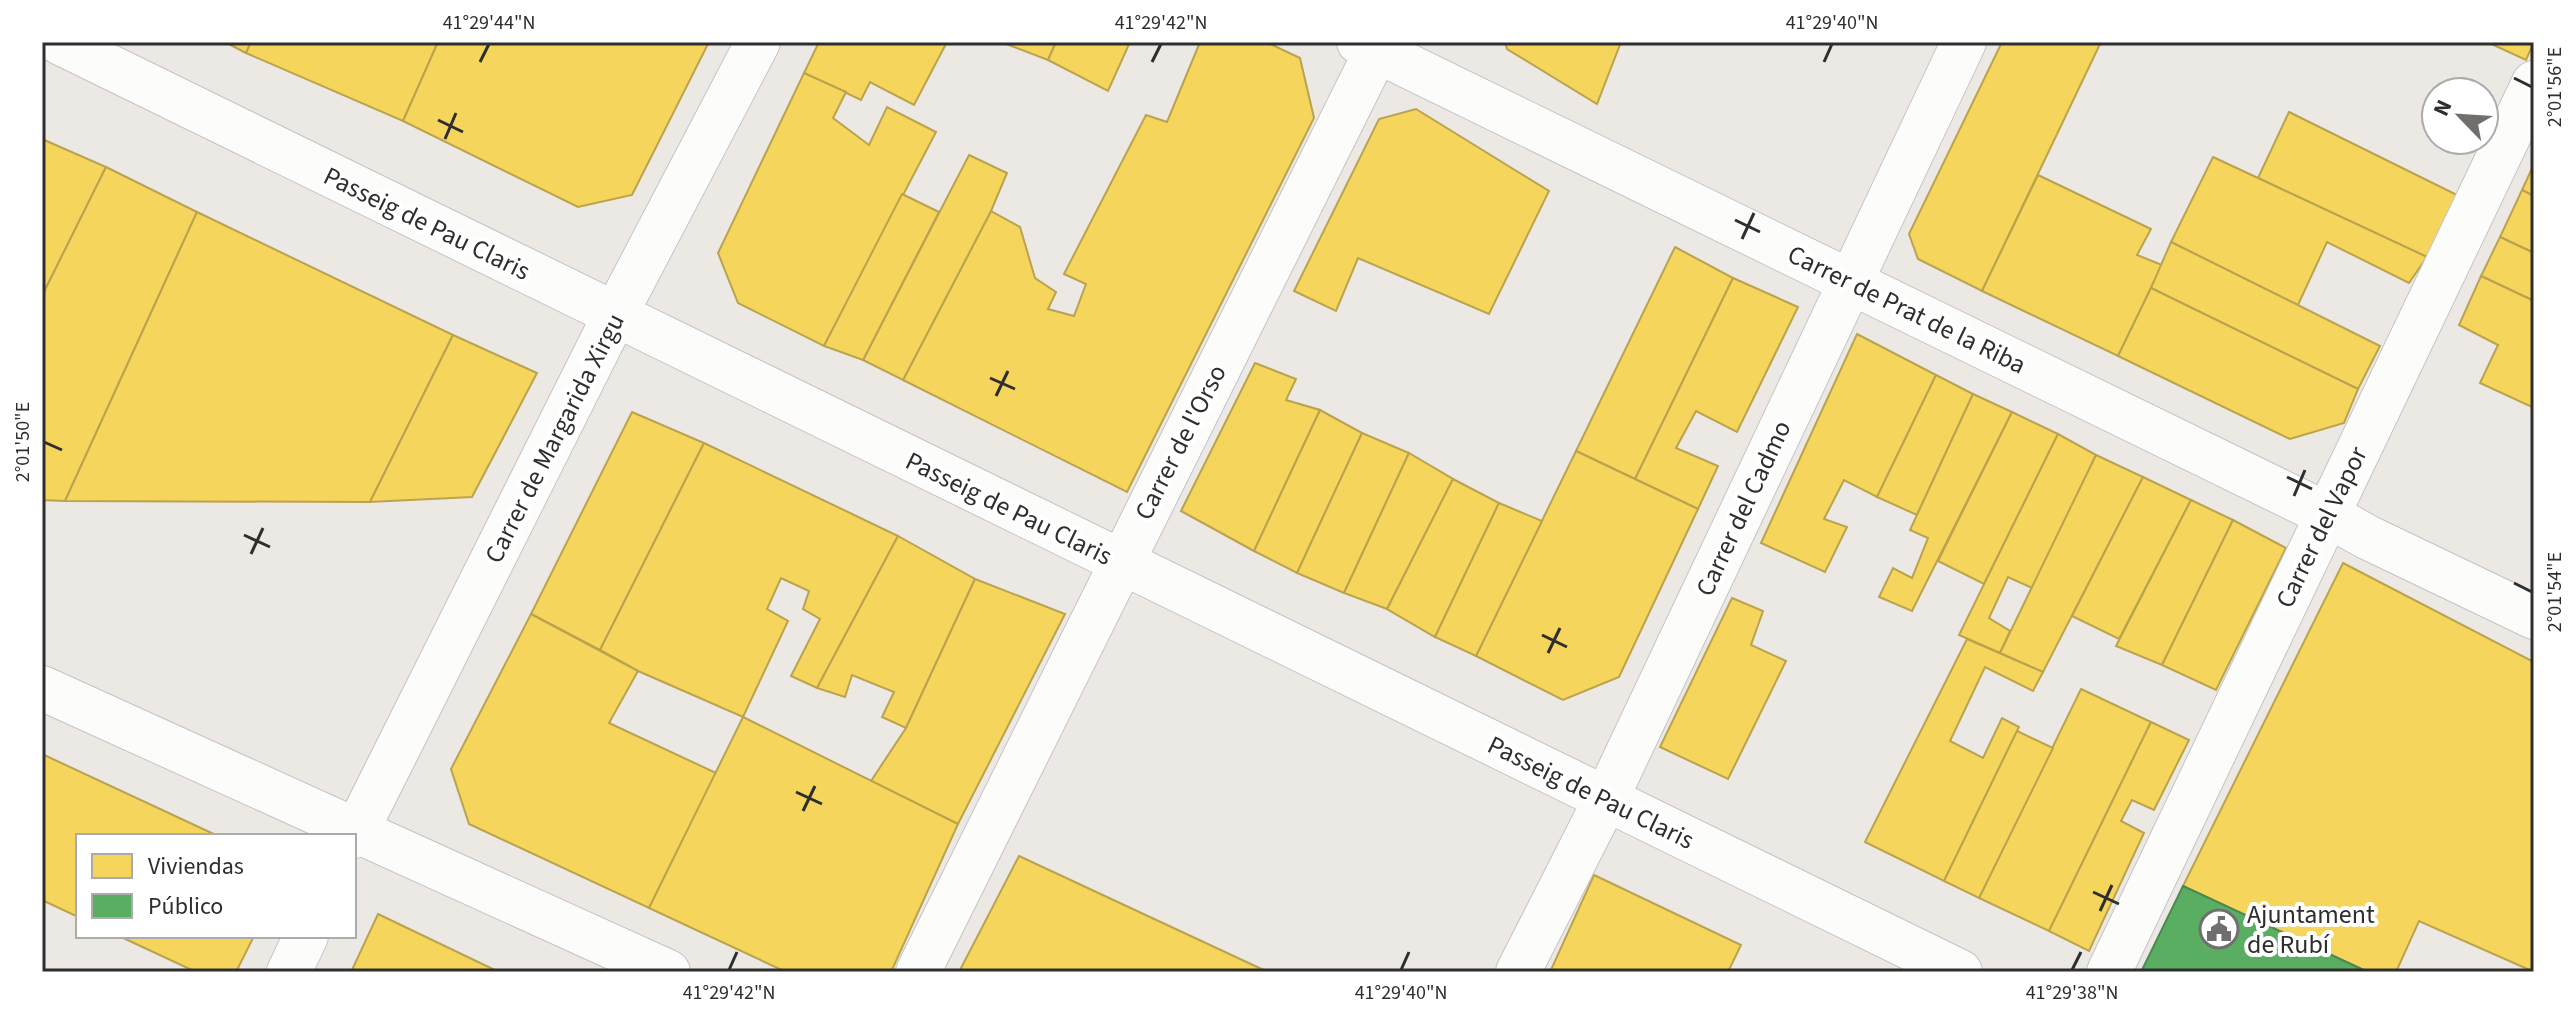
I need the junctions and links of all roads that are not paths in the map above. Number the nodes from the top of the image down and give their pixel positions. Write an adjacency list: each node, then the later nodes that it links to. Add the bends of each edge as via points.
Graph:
1 (59, 42): 7 (street, Passeig de Pau Claris)
2 (758, 42): 7 (street, Carrer de Margarida Xirgu)
3 (1964, 42): 6 (street, Carrer del Cadmo)
4 (1372, 44): 6 (street, Carrer de Prat de la Riba); 9 (street, Carrer de l'Orso)
5 (2534, 83): 8 (street, Carrer del Vapor)
6 (1851, 281): 8 (street, Carrer de Prat de la Riba); 12 (street, Carrer del Cadmo)
7 (615, 315): 9 (street, Passeig de Pau Claris); 13 (street, Carrer de Margarida Xirgu)
8 (2326, 514): 10 (street, Carrer de Prat de la Riba); 21 (street, Carrer del Vapor)
9 (1120, 562): 12 (street, Passeig de Pau Claris); 18 (street, Carrer de l'Orso)
10 (2534, 617)
11 (42, 688): 13 (street)
12 (1606, 799): 19 (street, Carrer del Cadmo); 20 (street, Passeig de Pau Claris)
13 (355, 834)
14 (356, 834): 17 (street)
15 (305, 938): 16 (street)
16 (289, 972)
17 (668, 972)
18 (918, 972)
19 (1518, 972)
20 (1960, 972)
21 (2109, 972)

